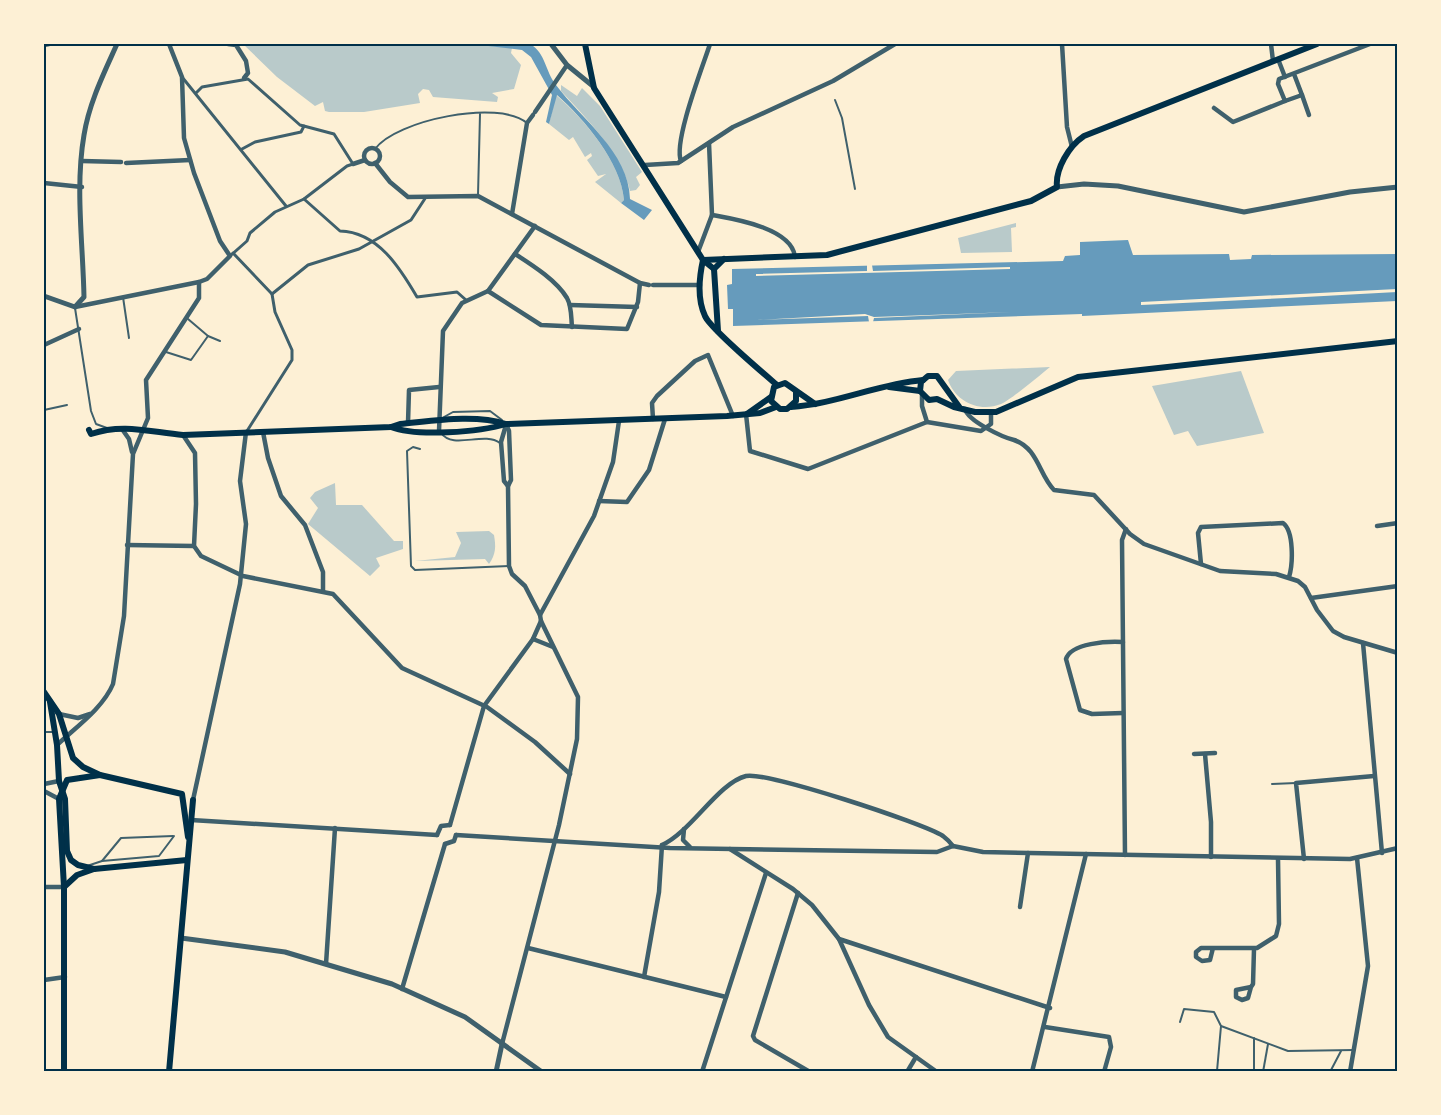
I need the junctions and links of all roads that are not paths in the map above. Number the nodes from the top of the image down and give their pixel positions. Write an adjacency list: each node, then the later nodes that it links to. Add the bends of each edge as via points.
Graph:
1 (49, 44): 13 (street)
2 (117, 44): 36 (street, via 93,100)
3 (169, 44): 17 (street)
4 (228, 44): 19 (street, via 239,49 248,64)
5 (551, 44): 15 (street)
6 (585, 44): 20 (main road)
7 (710, 44): 37 (street, via 684,124)
8 (895, 44): 30 (street, via 828,86 733,127)
9 (1062, 44): 31 (street, via 1067,127)
10 (1271, 44): 14 (street)
11 (1317, 44): 14 (main road)
12 (1370, 44): 16 (street)
13 (44, 45)
14 (1276, 60): 18 (street); 31 (main road, via 1089,134)
15 (567, 64): 20 (street); 28 (street)
16 (1294, 74): 18 (street); 22 (street)
17 (182, 77): 21 (street); 34 (street, via 184,138)
18 (1285, 77): 24 (street, via 1278,82)
19 (244, 78): 21 (street, via 202,87); 29 (street)
20 (594, 87): 40 (main road)
21 (196, 93): 32 (street)
22 (1302, 95): 24 (street); 27 (street)
23 (835, 100): 45 (lane)
24 (1285, 101): 25 (street, via 1233,122)
25 (1214, 108)
26 (480, 114): 28 (lane, via 519,116); 33 (lane, via 453,113 388,135); 47 (lane)
27 (1309, 115)
28 (527, 123): 50 (street)
29 (304, 126): 32 (street, via 301,132 255,142); 39 (street, via 334,134)
30 (709, 143): 37 (street); 51 (street)
31 (1072, 147): 43 (main road, via 1057,173)
32 (242, 149): 49 (street)
33 (375, 149): 35 (street, via 366,150); 38 (street, via 380,157)
34 (190, 160): 36 (street); 55 (street, via 220,241)
35 (365, 160): 38 (street); 39 (street)
36 (82, 161): 42 (street)
37 (681, 161): 40 (street)
38 (375, 163): 46 (street, via 408,196)
39 (353, 164): 48 (street)
40 (645, 165): 54 (main road)
41 (44, 183): 42 (street)
42 (82, 187): 70 (street, via 84,297)
43 (1057, 187): 44 (street, via 1118,186 1244,212 1350,192); 57 (main road, via 1031,201 951,224 835,253)
44 (1398, 188)
45 (855, 189)
46 (427, 196): 47 (street); 53 (street, via 411,220)
47 (478, 196): 50 (street)
48 (304, 199): 49 (street); 53 (street, via 340,231)
49 (286, 206): 55 (street, via 250,233 247,242)
50 (512, 214): 52 (street)
51 (712, 215): 54 (street); 57 (street, via 762,226 788,243)
52 (535, 226): 56 (street); 62 (street)
53 (371, 242): 65 (street, via 308,265); 68 (street, via 397,263 417,297 457,292)
54 (698, 252): 59 (main road)
55 (232, 254): 61 (street); 65 (street)
56 (515, 254): 64 (street); 69 (street, via 536,268 567,297)
57 (795, 256): 58 (main road)
58 (724, 259): 59 (main road); 60 (main road)
59 (703, 260): 60 (main road); 63 (main road)
60 (714, 269): 75 (main road)
61 (199, 282): 67 (street); 72 (street, via 199,298)
62 (640, 283): 63 (street); 71 (street)
63 (700, 285): 75 (main road, via 705,317)
64 (488, 291): 68 (street); 73 (street, via 541,325)
65 (272, 294): 114 (street, via 292,360)
66 (44, 296): 70 (street)
67 (123, 297): 70 (street); 77 (lane)
68 (466, 300): 85 (street, via 443,331)
69 (570, 305): 71 (street); 73 (street)
70 (75, 307): 74 (lane)
71 (637, 307): 73 (street, via 627,329)
72 (186, 317): 76 (lane); 81 (street)
73 (572, 327)
74 (79, 329): 80 (street); 109 (lane, via 93,418)
75 (718, 332): 83 (main road)
76 (208, 336): 78 (lane); 81 (lane, via 191,360)
77 (129, 338)
78 (220, 341)
79 (1398, 341): 97 (main road, via 1078,377 1008,409)
80 (44, 345)
81 (163, 351): 111 (street, via 146,380 148,418)
82 (923, 380): 84 (main road); 86 (main road, via 937,376); 88 (main road)
83 (777, 385): 87 (main road, via 789,384); 89 (main road)
84 (882, 386): 88 (main road); 91 (main road)
85 (439, 387): 102 (street); 105 (street, via 409,390)
86 (944, 387): 90 (main road); 95 (main road)
87 (796, 393): 91 (main road); 94 (main road)
88 (921, 393): 90 (main road, via 929,400); 104 (street)
89 (771, 397): 93 (main road); 98 (main road)
90 (937, 399): 95 (main road)
91 (815, 404): 94 (main road)
92 (67, 405): 96 (lane)
93 (776, 407): 94 (main road); 98 (main road)
94 (791, 407)
95 (962, 408): 97 (main road); 108 (street, via 970,419)
96 (44, 410)
97 (991, 412): 108 (street)
98 (746, 414): 99 (main road); 104 (street, via 750,451 808,469)
99 (733, 416): 100 (street, via 708,355 657,396 652,403); 101 (main road)
100 (653, 419): 101 (main road); 103 (main road)
101 (664, 419): 121 (street, via 649,470 627,502)
102 (439, 421): 105 (main road); 106 (main road, via 491,419); 112 (street)
103 (618, 421): 106 (main road); 121 (street, via 614,462)
104 (927, 422): 108 (street, via 977,431)
105 (408, 423): 107 (main road)
106 (506, 424): 112 (main road, via 487,430); 117 (street); 120 (street, via 511,480)
107 (391, 427): 112 (main road, via 404,432); 115 (main road)
108 (989, 427): 124 (street, via 1032,453 1054,490 1094,495)
109 (106, 429): 110 (main road); 113 (main road)
110 (122, 429): 111 (main road); 119 (street)
111 (144, 431): 116 (main road); 119 (street)
112 (439, 431): 117 (lane, via 451,440 494,439)
113 (90, 432)
114 (246, 432): 115 (main road); 116 (main road); 129 (street, via 240,481 246,524)
115 (263, 432): 132 (street, via 281,496 305,525 323,572)
116 (183, 435): 126 (street, via 195,453)
117 (502, 444): 120 (street, via 504,481)
118 (420, 449): 128 (lane, via 406,451 411,566 415,570)
119 (133, 454): 125 (street)
120 (508, 486): 128 (street)
121 (599, 501): 134 (street, via 588,530)
122 (1398, 523): 123 (street)
123 (1377, 526)
124 (1126, 529): 127 (street, via 1144,544); 137 (street, via 1122,540)
125 (127, 545): 126 (street); 146 (street, via 118,666 111,689)
126 (194, 546): 129 (street, via 201,556)
127 (1201, 564): 130 (street, via 1226,573); 130 (street, via 1201,527 1283,523 1288,530)
128 (509, 567): 134 (street, via 525,586)
129 (240, 574): 132 (street); 166 (street)
130 (1290, 577): 133 (street, via 1303,584)
131 (1398, 586): 133 (street)
132 (323, 591): 143 (street, via 333,594 402,668)
133 (1311, 598): 138 (street, via 1334,631)
134 (540, 615): 135 (street)
135 (541, 621): 136 (street); 139 (street)
136 (532, 639): 139 (street); 143 (street)
137 (1122, 642): 144 (street); 144 (street, via 1073,650 1066,663 1080,710 1092,714)
138 (1363, 643): 140 (street); 156 (street)
139 (554, 647): 154 (street, via 579,701)
140 (1398, 653)
141 (44, 692): 142 (main road)
142 (50, 702): 145 (main road); 148 (main road)
143 (484, 705): 154 (street, via 535,742); 168 (street)
144 (1123, 713): 184 (street)
145 (59, 714): 146 (street, via 78,718); 149 (main road)
146 (90, 714): 149 (street)
147 (44, 732): 148 (lane)
148 (55, 732): 150 (main road)
149 (66, 737): 150 (street); 155 (main road, via 76,761)
150 (57, 745): 158 (main road)
151 (1215, 753): 153 (street)
152 (1194, 754): 153 (street)
153 (1204, 754): 185 (street)
154 (570, 774): 174 (street)
155 (100, 775): 157 (main road); 164 (main road)
156 (1374, 776): 159 (street); 181 (street)
157 (67, 780): 158 (main road); 162 (main road)
158 (59, 781): 160 (street); 162 (main road)
159 (1296, 783): 161 (lane); 188 (street)
160 (44, 784)
161 (1272, 784)
162 (63, 789): 165 (main road); 191 (main road, via 67,854)
163 (44, 790): 165 (street)
164 (182, 794): 166 (lane); 173 (main road)
165 (59, 799): 195 (main road)
166 (193, 800): 167 (main road)
167 (191, 820): 169 (street); 173 (main road)
168 (450, 825): 171 (street, via 441,826); 172 (street)
169 (335, 828): 171 (street); 203 (street)
170 (684, 829): 176 (street); 177 (street, via 734,782 752,775 920,825); 178 (street, via 683,840)
171 (437, 835): 175 (street)
172 (456, 835): 174 (street); 175 (street, via 451,843)
173 (188, 837): 189 (main road)
174 (553, 842): 176 (street); 200 (street)
175 (445, 844): 208 (street)
176 (662, 845): 178 (street); 205 (street, via 659,892)
177 (953, 846): 180 (street, via 937,852); 182 (street)
178 (691, 848): 180 (street)
179 (1398, 848): 181 (street)
180 (730, 849): 193 (street)
181 (1382, 853): 186 (street)
182 (1028, 854): 183 (street); 197 (street)
183 (1086, 854): 184 (street); 210 (street)
184 (1125, 855): 185 (street)
185 (1211, 857): 187 (street)
186 (1358, 858): 188 (street); 217 (street, via 1368,966)
187 (1278, 859): 188 (street); 202 (street, via 1278,929 1271,941)
188 (1304, 859)
189 (187, 860): 192 (main road); 198 (main road)
190 (102, 861): 190 (lane, via 121,838 174,836 159,856); 191 (lane)
191 (84, 867): 192 (main road)
192 (94, 868): 195 (main road, via 77,875)
193 (766, 873): 196 (street); 209 (street)
194 (44, 887): 195 (street)
195 (64, 887): 204 (main road)
196 (798, 893): 199 (street); 225 (street, via 753,1036)
197 (1020, 907)
198 (181, 938): 203 (street, via 285,952); 221 (main road)
199 (839, 939): 210 (street); 219 (street, via 878,1021 892,1041)
200 (528, 948): 205 (street); 215 (street)
201 (1213, 948): 202 (street)
202 (1254, 949): 207 (street)
203 (326, 964): 208 (street)
204 (65, 977): 206 (street); 220 (main road)
205 (644, 977): 209 (street)
206 (44, 980)
207 (1251, 987)
208 (402, 989): 215 (street, via 458,1013)
209 (726, 997): 224 (street)
210 (1050, 1008): 213 (street)
211 (1180, 1022): 212 (lane, via 1184,1009 1214,1012)
212 (1221, 1026): 214 (lane); 230 (lane)
213 (1045, 1027): 228 (street); 229 (street, via 1109,1037 1111,1047)
214 (1254, 1038): 216 (lane); 231 (lane)
215 (502, 1044): 222 (street); 223 (street)
216 (1268, 1044): 218 (lane, via 1294,1052); 232 (lane)
217 (1354, 1050): 218 (lane); 234 (street)
218 (1341, 1051): 233 (lane)
219 (916, 1057): 226 (street); 227 (street)
220 (64, 1071)
221 (169, 1071)
222 (496, 1071)
223 (542, 1071)
224 (702, 1071)
225 (810, 1071)
226 (907, 1071)
227 (937, 1071)
228 (1032, 1071)
229 (1104, 1071)
230 (1217, 1071)
231 (1254, 1071)
232 (1263, 1071)
233 (1330, 1071)
234 (1350, 1071)

